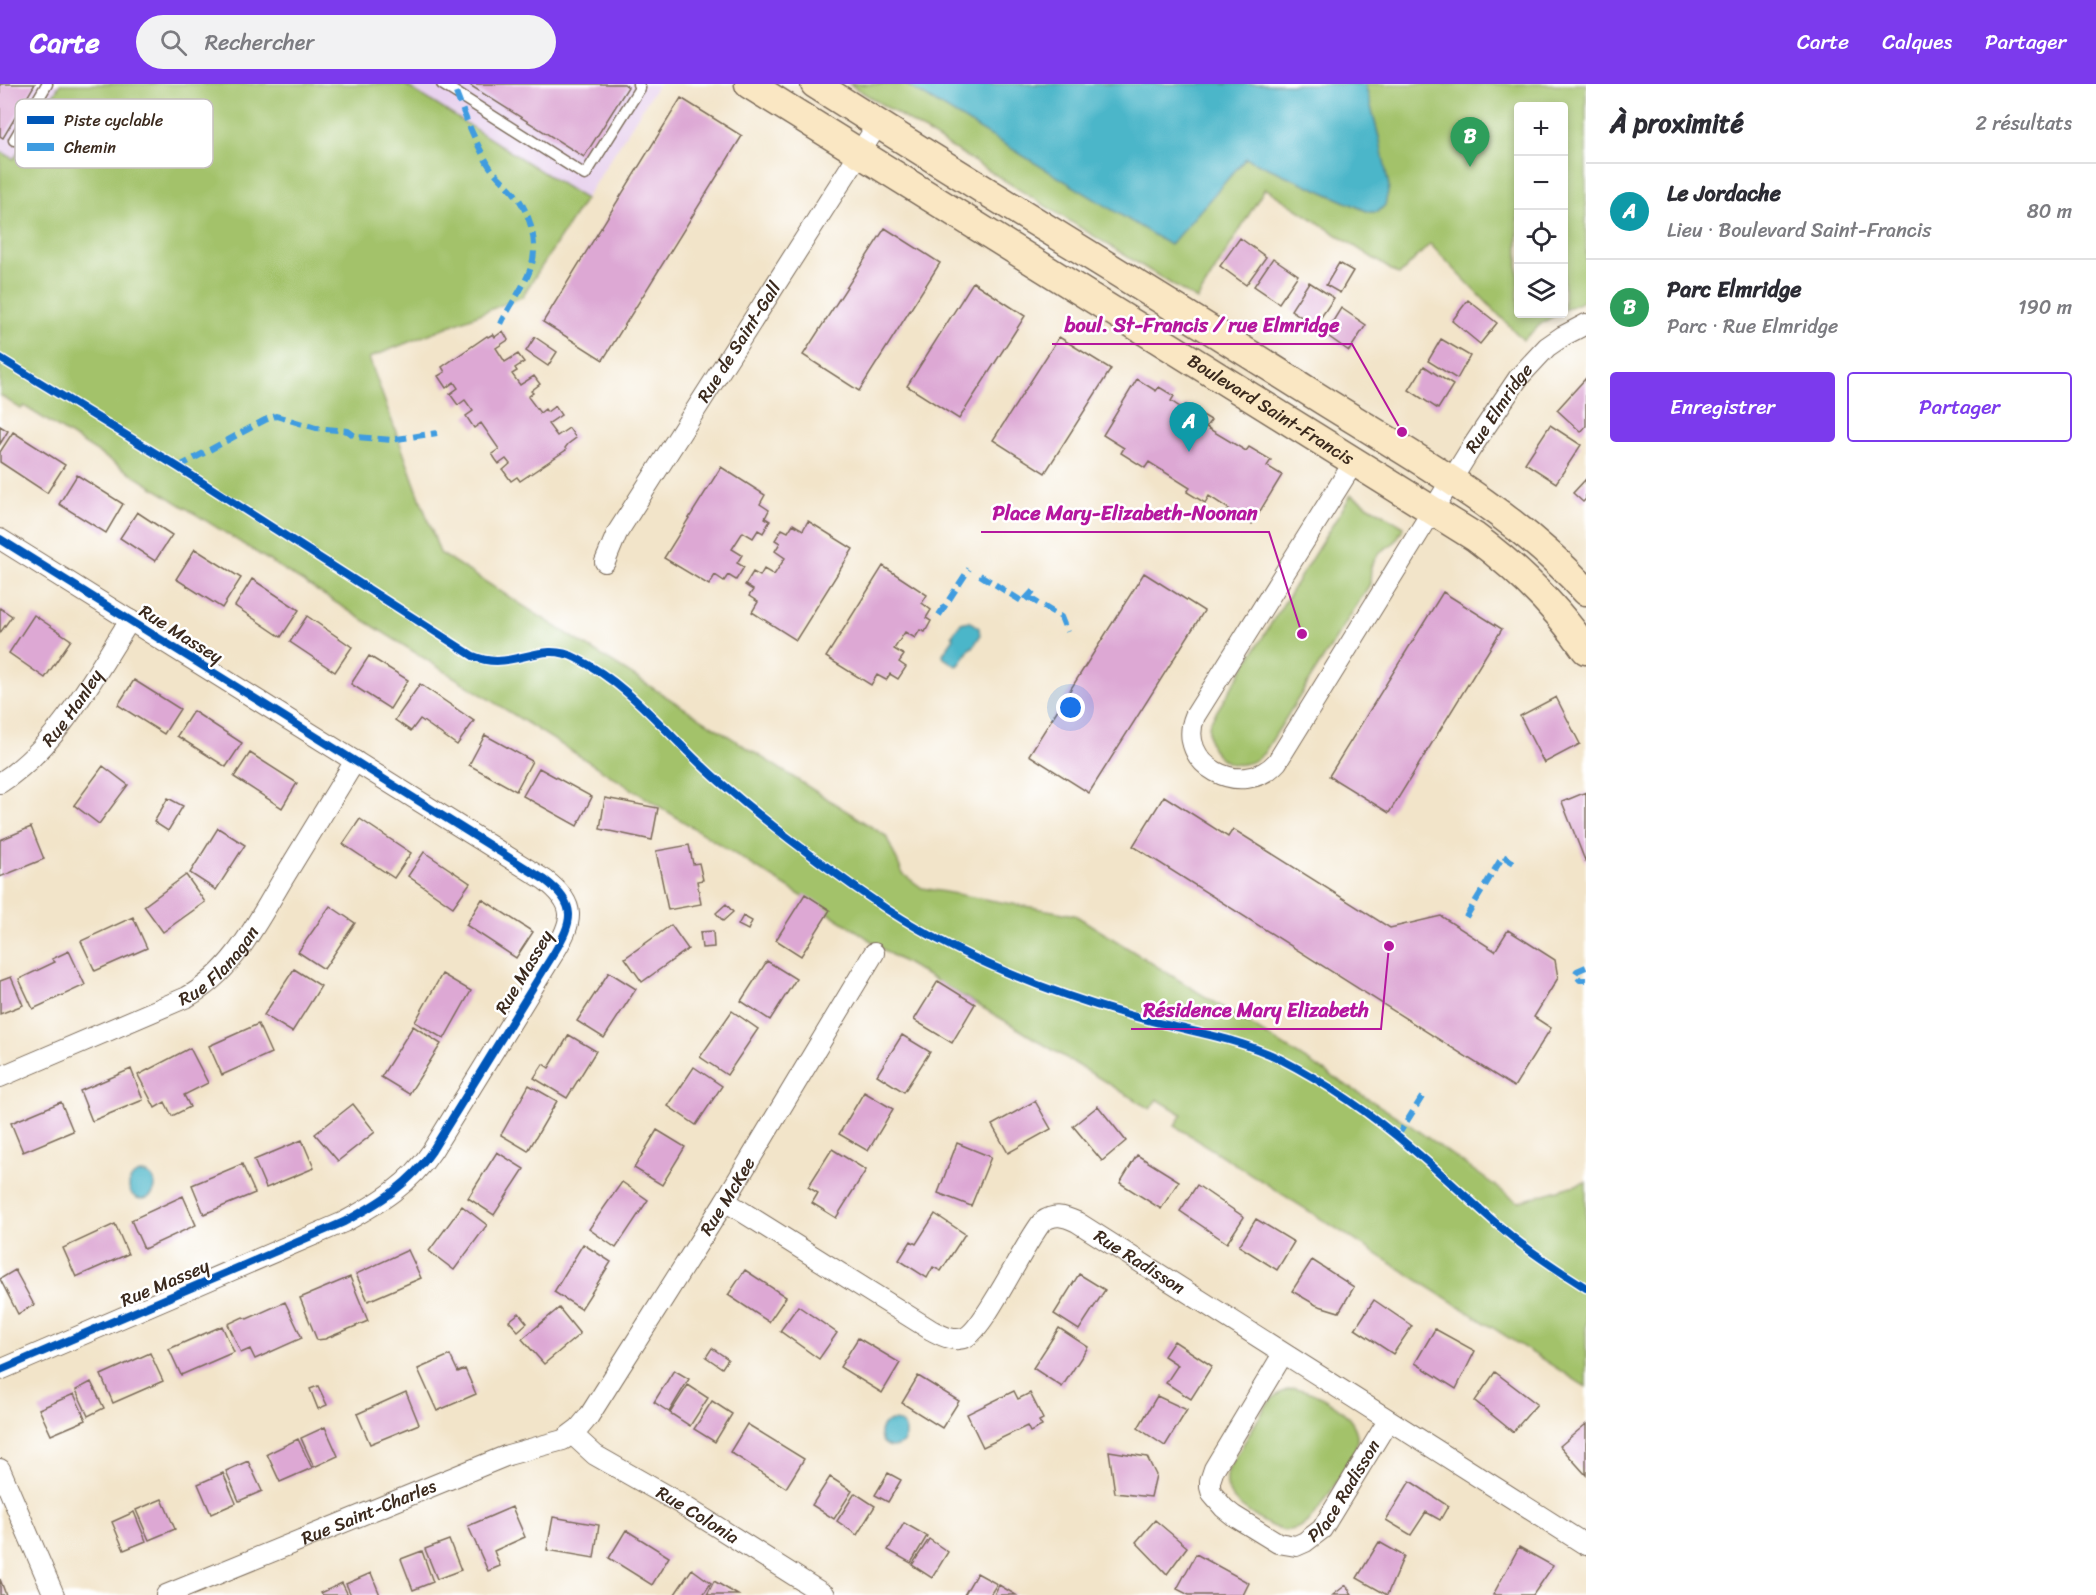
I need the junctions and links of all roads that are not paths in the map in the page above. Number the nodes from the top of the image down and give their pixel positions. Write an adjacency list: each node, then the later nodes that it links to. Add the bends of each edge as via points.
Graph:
1 (47, 84): 6 (lane)
2 (442, 84): 3 (lane, via 585,175 640,88)
3 (638, 84)
4 (749, 84): 8 (street, Boulevard Saint-Francis)
5 (814, 84): 7 (street, Boulevard Saint-Francis)
6 (38, 99)
7 (878, 124): 8 (street, Rue de Saint-Gall); 11 (street, Boulevard Saint-Francis)
8 (860, 153): 10 (street, Boulevard Saint-Francis); 14 (street, Rue de Saint-Gall, via 621,525)
9 (1586, 324): 11 (street, Rue Elmridge, via 1547,347 1519,377)
10 (1354, 462): 12 (street, Boulevard Saint-Francis); 12 (street, Rue Elmridge, via 1195,716 1192,738 1198,754 1210,768 1227,777 1243,779 1265,773 1277,762)
11 (1452, 481): 12 (street, Rue Elmridge); 15 (street, Boulevard Saint-Francis, via 1533,539)
12 (1433, 512): 17 (street, Boulevard Saint-Francis, via 1475,537 1528,582)
13 (0, 539): 16 (street, Rue Massey)
14 (605, 562)
15 (1586, 591)
16 (130, 620): 18 (street, Rue Massey); 19 (street, Rue Hanley, via 57,730 21,768)
17 (1586, 650)
18 (355, 761): 21 (street, Rue Flanagan, via 249,934 213,980 187,997); 24 (street, Rue Massey, via 555,887 570,911 565,935 423,1164 393,1193 344,1222)
19 (0, 783)
20 (874, 953): 22 (street, Rue McKee)
21 (0, 1077)
22 (725, 1201): 23 (street, Rue Radisson, via 951,1339 967,1337 981,1321 1041,1222 1056,1215 1065,1216); 26 (street, Rue McKee, via 589,1416)
23 (1283, 1354): 25 (street, Rue Radisson); 25 (street, Place Radisson, via 1210,1481 1212,1494 1234,1516 1278,1543 1296,1546 1305,1542 1322,1528)
24 (0, 1370)
25 (1388, 1421): 28 (street, Rue Radisson)
26 (572, 1434): 30 (street, Rue Saint-Charles, via 508,1455); 31 (street, Rue Colonia, via 595,1455)
27 (0, 1469): 29 (street)
28 (1586, 1545)
29 (54, 1595)
30 (166, 1595)
31 (825, 1595)

